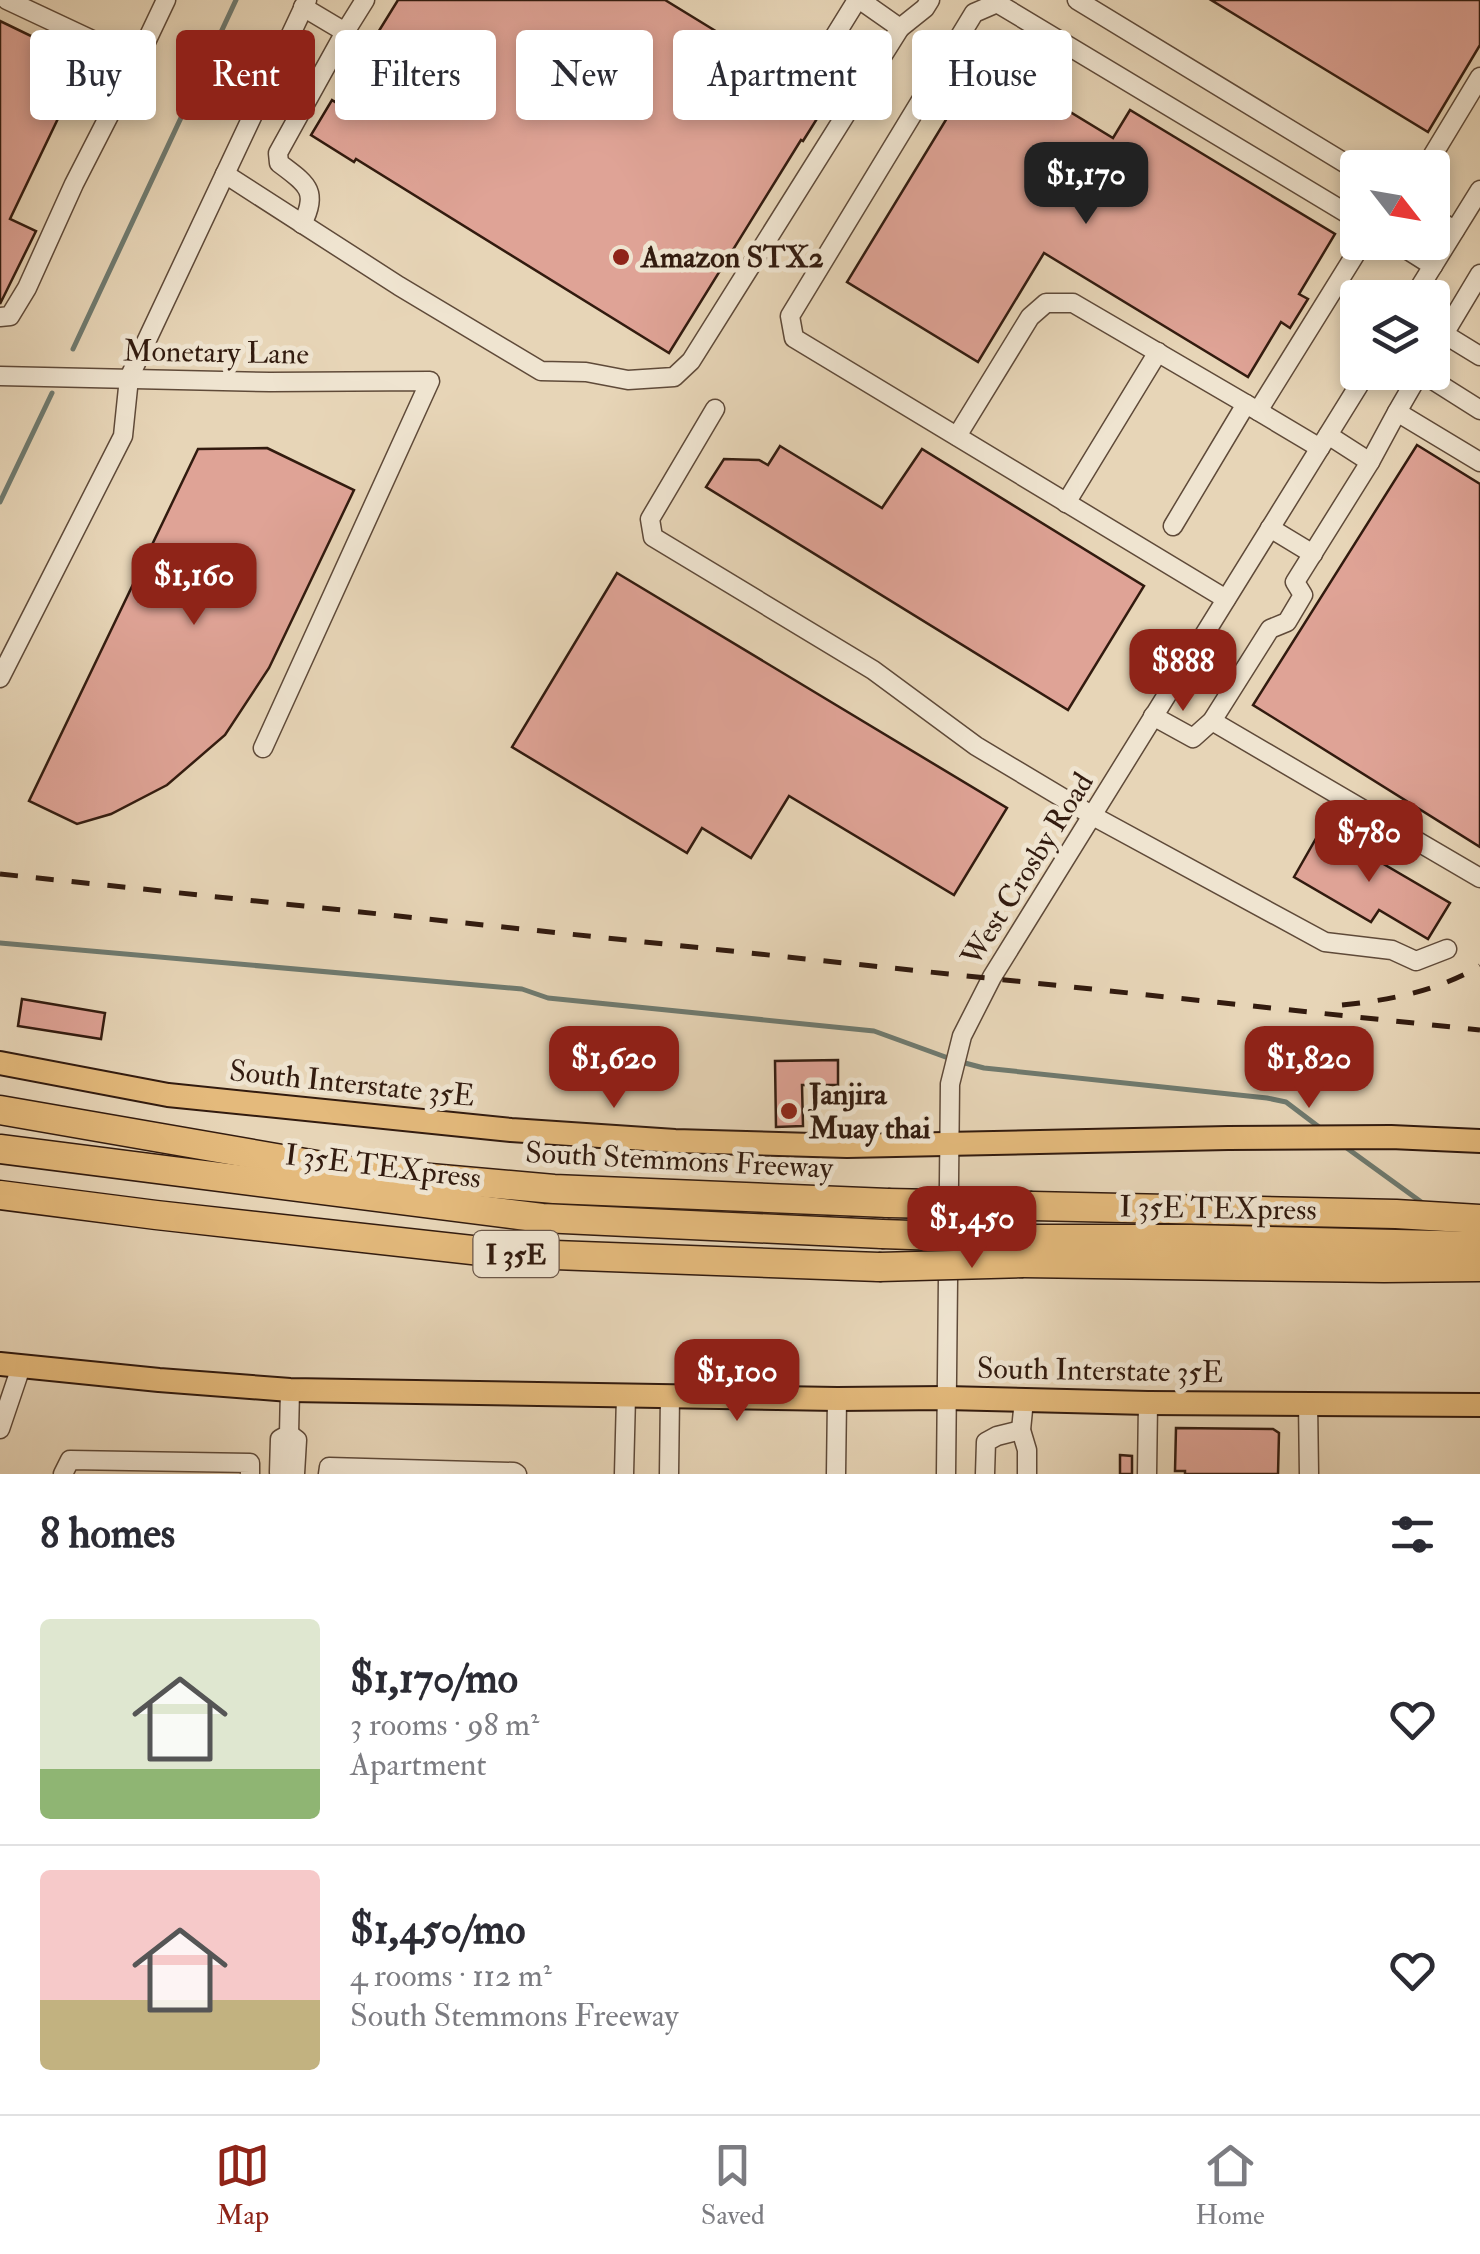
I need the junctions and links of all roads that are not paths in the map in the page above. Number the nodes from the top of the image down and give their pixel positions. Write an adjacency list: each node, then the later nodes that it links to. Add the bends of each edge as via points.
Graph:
1 (8, 0): 9 (street)
2 (166, 0): 10 (street)
3 (365, 0): 12 (street)
4 (930, 0): 8 (street)
5 (1077, 0): 20 (street)
6 (862, 1): 8 (street); 13 (street)
7 (305, 4): 11 (street); 21 (street)
8 (900, 28): 14 (street)
9 (71, 30)
10 (152, 30)
11 (342, 30)
12 (346, 30)
13 (841, 30)
14 (892, 41)
15 (335, 49): 24 (street, via 278,153 278,163 311,194)
16 (1480, 77): 19 (street)
17 (107, 120): 32 (street, via 27,288 10,316)
18 (843, 120): 24 (street, via 691,362 674,377 628,380 542,370)
19 (1435, 150)
20 (1340, 160)
21 (225, 174): 24 (street); 38 (street)
22 (1477, 203): 26 (street)
23 (1340, 209): 46 (street, via 997,3 974,13 790,316 794,338)
24 (302, 224)
25 (1450, 227): 26 (street)
26 (1455, 230): 29 (street)
27 (1351, 260): 42 (street)
28 (1424, 260): 29 (street)
29 (1433, 266): 31 (street)
30 (1480, 274): 33 (street)
31 (1424, 280)
32 (0, 317)
33 (1450, 324)
34 (1450, 338): 36 (street)
35 (1158, 352): 42 (street); 46 (street, via 1073,303 1046,304 1030,318); 50 (street)
36 (1480, 356)
37 (0, 376): 38 (street, Monetary Lane)
38 (129, 378): 55 (street, via 123,436); 58 (street, Monetary Lane, via 430,382)
39 (1356, 390): 47 (street, West Crosby Road)
40 (1410, 390): 45 (street)
41 (1448, 390): 44 (street)
42 (1252, 407): 47 (street); 51 (street)
43 (715, 409): 59 (street, via 650,520 653,537 873,670 976,746)
44 (1480, 410)
45 (1397, 412): 48 (street); 49 (street)
46 (957, 436): 50 (street)
47 (1324, 442): 48 (street); 52 (street, West Crosby Road)
48 (1370, 462): 53 (street)
49 (1480, 462)
50 (1066, 503): 54 (street)
51 (1172, 526)
52 (1270, 528): 53 (street); 54 (street, West Crosby Road)
53 (1313, 554): 57 (street, via 1295,582 1303,595 1287,622 1270,629)
54 (1226, 599): 56 (street, West Crosby Road)
55 (0, 678)
56 (1154, 716): 57 (street, via 1193,738); 59 (street, West Crosby Road)
57 (1212, 721): 60 (street)
58 (263, 748)
59 (1092, 816): 61 (street, via 1325,942 1392,950 1416,961); 65 (street, West Crosby Road, via 962,1036 950,1084)
60 (1480, 878)
61 (1448, 950)
62 (0, 1063): 65 (main road, South Interstate 35E, via 168,1095 512,1130 675,1142)
63 (0, 1110): 68 (highway, South Stemmons Freeway / I 35E, bridge, via 352,1170 554,1189 888,1204 1396,1214)
64 (1480, 1141): 65 (main road, South Interstate 35E)
65 (951, 1143): 74 (street, West Crosby Road)
66 (0, 1149): 69 (highway, I 35E TEXpress, bridge, via 542,1218 882,1234)
67 (0, 1195): 69 (highway, I 35E, bridge, via 499,1253 879,1267)
68 (1479, 1246): 69 (highway, I 35E TEXpress, via 1225,1240); 69 (highway, I 35E, via 1384,1268)
69 (1026, 1251)
70 (11, 1366): 71 (main road, South Interstate 35E); 80 (street)
71 (290, 1390): 72 (main road, South Interstate 35E); 82 (street)
72 (626, 1396): 73 (main road, South Interstate 35E); 89 (street)
73 (670, 1396): 75 (main road, South Interstate 35E); 90 (street)
74 (946, 1398): 75 (main road, South Interstate 35E); 76 (main road, South Interstate 35E); 92 (street, West Crosby Road)
75 (836, 1399): 91 (street)
76 (1024, 1400): 77 (main road, South Interstate 35E); 81 (street)
77 (1148, 1402): 78 (main road, South Interstate 35E); 95 (street)
78 (1308, 1402): 79 (main road, South Interstate 35E); 96 (street)
79 (1480, 1405)
80 (0, 1428)
81 (1021, 1430): 93 (street, via 986,1442); 94 (street)
82 (288, 1434): 85 (street, via 280,1439); 86 (street, via 298,1440)
83 (64, 1474): 84 (street, via 70,1460 250,1463)
84 (250, 1474)
85 (281, 1474)
86 (295, 1474)
87 (328, 1474): 88 (street, via 329,1467)
88 (517, 1474)
89 (624, 1474)
90 (670, 1474)
91 (836, 1474)
92 (946, 1474)
93 (985, 1474)
94 (1027, 1474)
95 (1147, 1474)
96 (1309, 1474)

